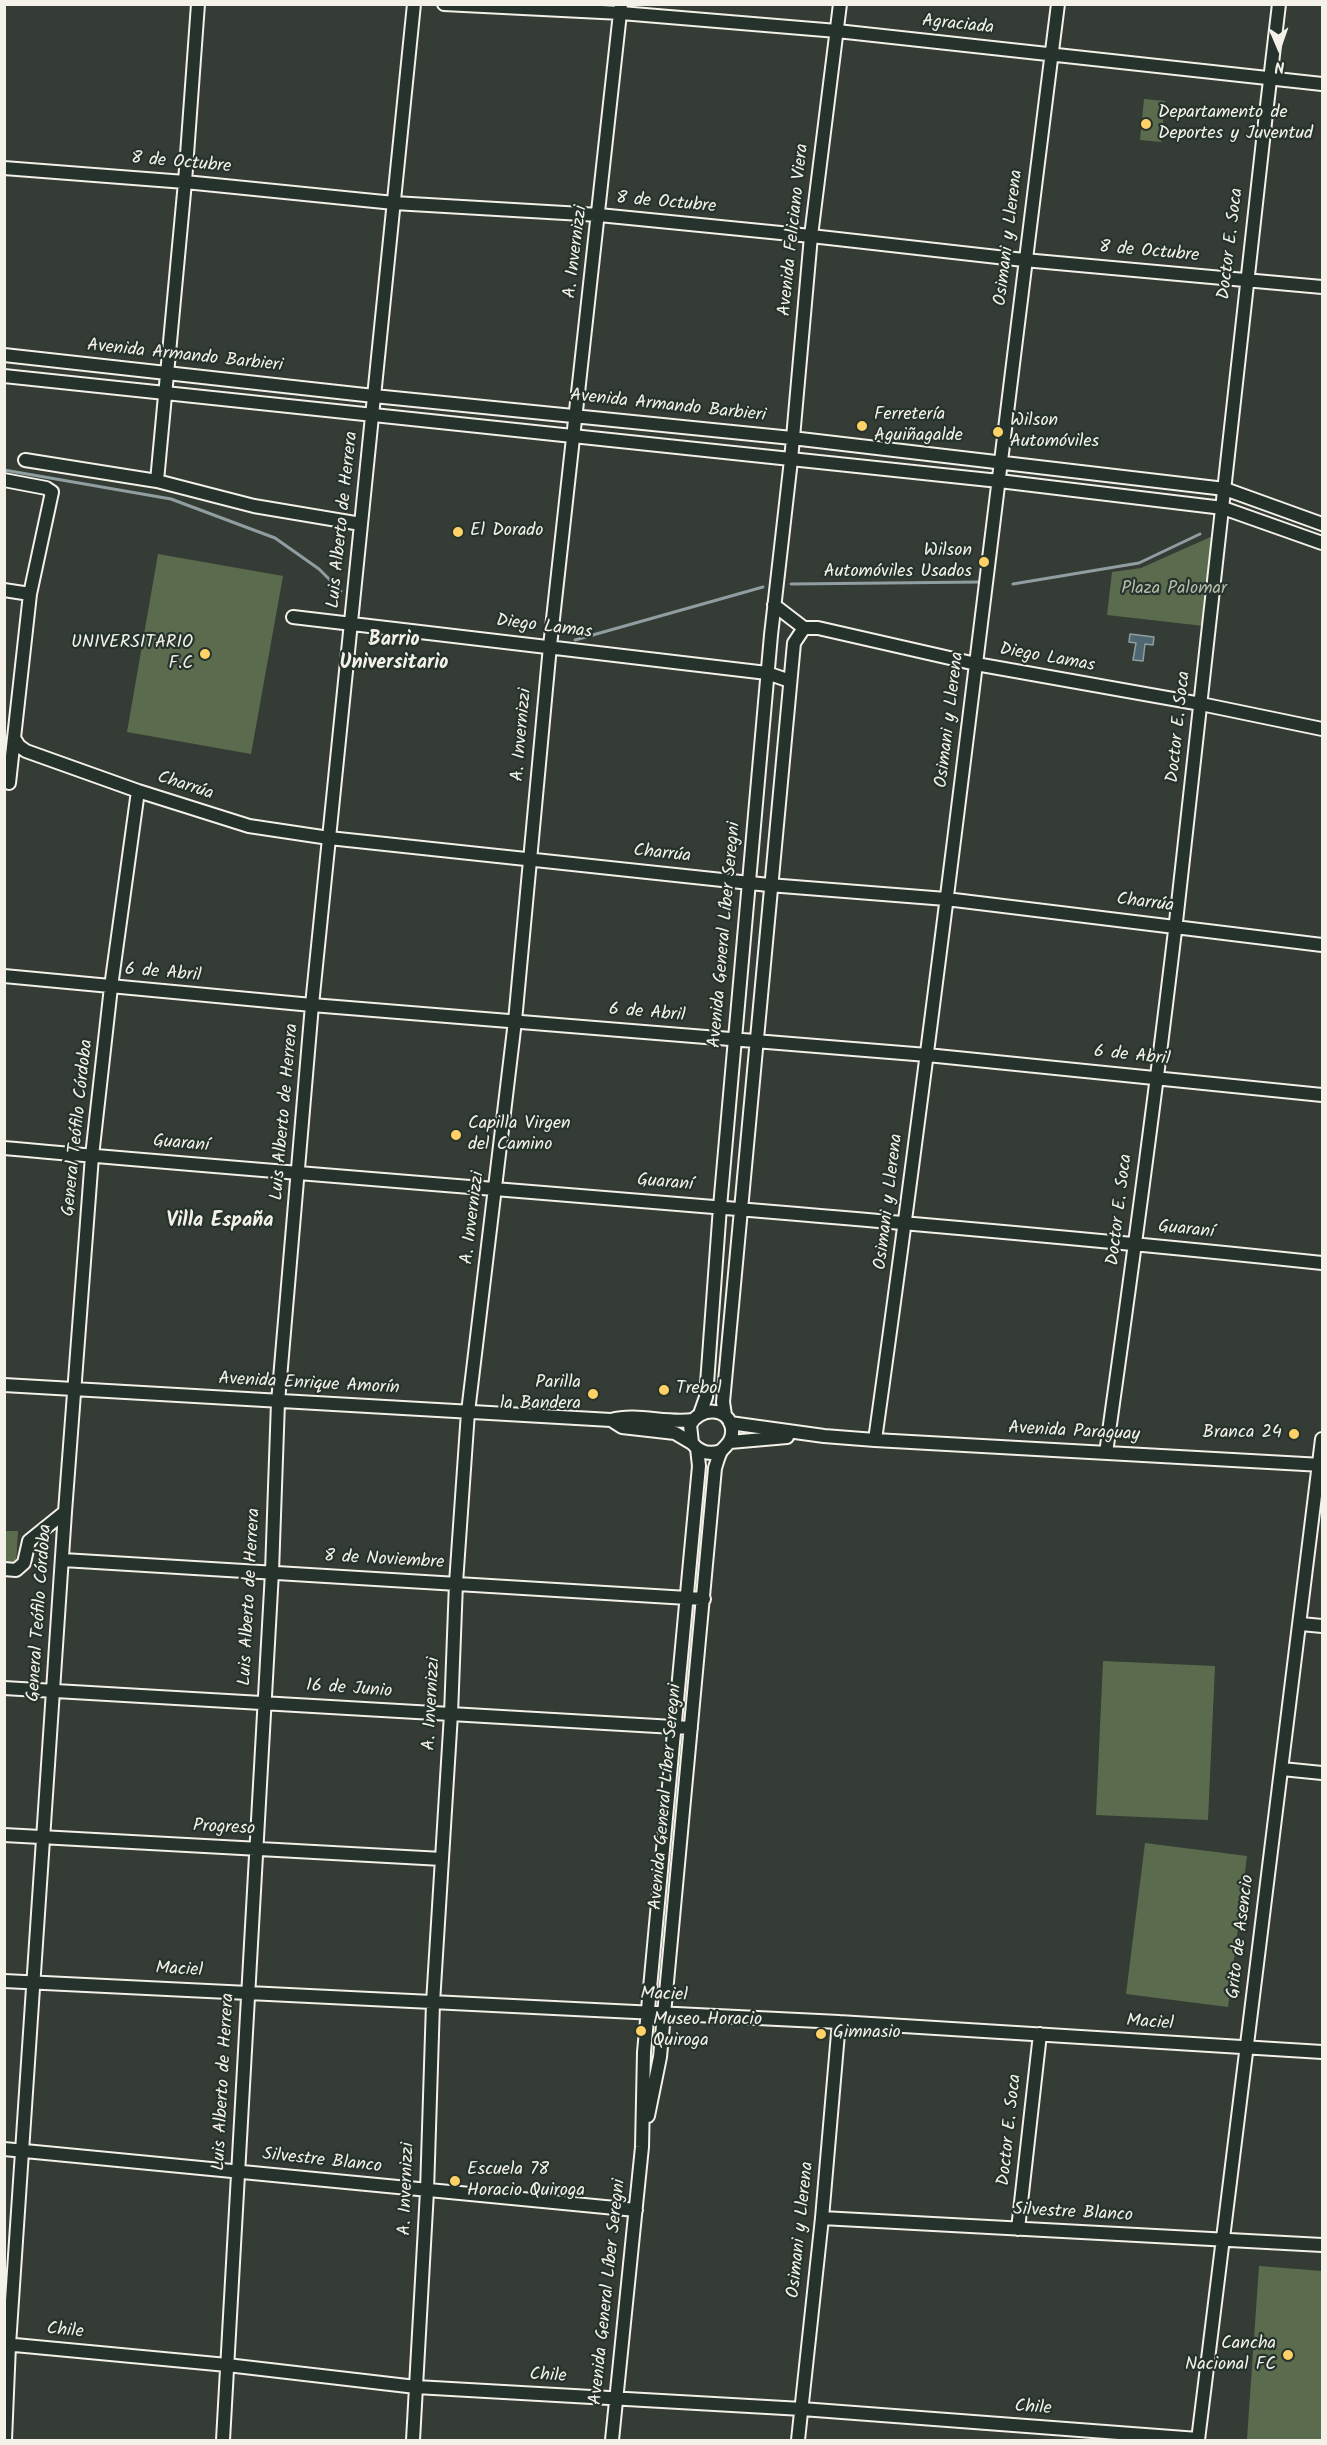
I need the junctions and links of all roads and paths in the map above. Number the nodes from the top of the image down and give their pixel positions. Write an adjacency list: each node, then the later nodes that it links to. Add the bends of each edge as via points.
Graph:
1 (198, 4): 13 (street)
2 (414, 4): 14 (street, Luis Alberto de Herrera)
3 (444, 4): 7 (street, Agraciada)
4 (840, 4): 8 (street, Avenida Feliciano Viera)
5 (1058, 4): 9 (street, Osimani y Llerena)
6 (1279, 4): 10 (street, Doctor E. Soca)
7 (621, 9): 8 (street, Agraciada); 15 (street, A. Invernizzi)
8 (837, 31): 9 (street, Agraciada); 16 (street, Avenida Feliciano Viera)
9 (1052, 53): 10 (street, Agraciada); 17 (street, Osimani y Llerena)
10 (1270, 78): 11 (street, Agraciada); 18 (street, Doctor E. Soca)
11 (1323, 84)
12 (4, 168): 13 (street, 8 de Octubre)
13 (185, 182): 14 (street, 8 de Octubre); 21 (street)
14 (394, 203): 15 (street, 8 de Octubre); 24 (street, Luis Alberto de Herrera)
15 (599, 215): 16 (street, 8 de Octubre); 26 (street, A. Invernizzi)
16 (811, 236): 17 (street, 8 de Octubre); 28 (street, Avenida Feliciano Viera)
17 (1024, 260): 18 (street, 8 de Octubre); 31 (street, Osimani y Llerena)
18 (1246, 280): 19 (street, 8 de Octubre); 35 (street, Doctor E. Soca)
19 (1323, 287)
20 (4, 355): 21 (street, Avenida Armando Barbieri)
21 (168, 374): 23 (street); 24 (street, Avenida Armando Barbieri)
22 (4, 376): 23 (street, Avenida Armando Barbieri)
23 (167, 393): 25 (street, Avenida Armando Barbieri); 33 (street)
24 (374, 396): 25 (street, Luis Alberto de Herrera); 26 (street, Avenida Armando Barbieri)
25 (373, 415): 27 (street, Avenida Armando Barbieri); 37 (street, Luis Alberto de Herrera)
26 (576, 416): 27 (street, A. Invernizzi); 28 (street, Avenida Armando Barbieri)
27 (574, 436): 29 (street, Avenida Armando Barbieri); 46 (street, A. Invernizzi)
28 (792, 438): 29 (street, Avenida Feliciano Viera); 31 (street, Avenida Armando Barbieri)
29 (791, 459): 34 (street, Avenida Armando Barbieri); 42 (street, Avenida General Líber Seregni)
30 (25, 460): 33 (street)
31 (1002, 462): 34 (street, Osimani y Llerena); 35 (street, Avenida Armando Barbieri)
32 (4, 480): 41 (street, via 52,492)
33 (157, 481): 37 (street, via 254,506)
34 (999, 481): 36 (street, Avenida Armando Barbieri); 47 (street, Osimani y Llerena)
35 (1225, 489): 36 (street, Doctor E. Soca); 38 (street, Avenida Armando Barbieri)
36 (1222, 508): 39 (street, Avenida Armando Barbieri); 50 (street, Doctor E. Soca)
37 (361, 524): 44 (street, Luis Alberto de Herrera)
38 (1323, 524)
39 (1323, 543)
40 (4, 590): 41 (street)
41 (30, 594): 52 (street)
42 (774, 605): 45 (street); 48 (street, Avenida General Líber Seregni)
43 (293, 617): 44 (street, Diego Lamas)
44 (351, 624): 46 (street, Diego Lamas); 55 (street, Luis Alberto de Herrera)
45 (804, 628): 47 (street, Diego Lamas); 49 (street, via 794,643)
46 (550, 646): 48 (street, Diego Lamas); 56 (street, A. Invernizzi)
47 (976, 664): 50 (street, Diego Lamas); 59 (street, Osimani y Llerena)
48 (767, 673): 49 (street, Diego Lamas); 57 (street, Avenida General Líber Seregni)
49 (790, 681): 58 (street)
50 (1201, 704): 51 (street, Diego Lamas); 60 (street, Doctor E. Soca)
51 (1323, 729)
52 (14, 738): 53 (street); 54 (street, Charrúa, via 26,751)
53 (9, 783)
54 (138, 791): 55 (street, Charrúa, via 249,826); 63 (street, General Teófilo Córdoba)
55 (329, 837): 56 (street, Charrúa); 64 (street, Luis Alberto de Herrera)
56 (530, 859): 57 (street, Charrúa); 65 (street, A. Invernizzi)
57 (750, 883): 58 (street, Charrúa); 66 (street, Avenida General Líber Seregni)
58 (769, 885): 59 (street, Charrúa); 67 (street)
59 (946, 899): 60 (street, Charrúa); 68 (street, Osimani y Llerena)
60 (1175, 926): 61 (street, Charrúa); 69 (street, Doctor E. Soca)
61 (1323, 945)
62 (4, 976): 63 (street, 6 de Abril)
63 (111, 987): 64 (street, 6 de Abril); 72 (street, General Teófilo Córdoba)
64 (312, 1005): 65 (street, 6 de Abril); 73 (street, Luis Alberto de Herrera)
65 (515, 1021): 66 (street, 6 de Abril); 74 (street, A. Invernizzi)
66 (735, 1040): 67 (street, 6 de Abril); 75 (street, Avenida General Líber Seregni)
67 (755, 1042): 68 (street, 6 de Abril); 76 (street)
68 (927, 1055): 69 (street, 6 de Abril); 77 (street, Osimani y Llerena)
69 (1156, 1078): 70 (street, 6 de Abril); 78 (street, Doctor E. Soca)
70 (1323, 1095)
71 (4, 1148): 72 (street, Guaraní)
72 (92, 1156): 73 (street, Guaraní); 81 (street, General Teófilo Córdoba)
73 (299, 1173): 74 (street, Guaraní); 82 (street, Luis Alberto de Herrera)
74 (496, 1188): 75 (street, Guaraní); 83 (street, A. Invernizzi)
75 (720, 1207): 76 (street, Guaraní); 84 (street, Avenida General Líber Seregni, via 706,1397)
76 (740, 1208): 77 (street, Guaraní); 85 (street, via 723,1402)
77 (905, 1224): 78 (street, Guaraní); 89 (street, Osimani y Llerena)
78 (1135, 1243): 79 (street, Guaraní); 92 (street, Doctor E. Soca)
79 (1323, 1263)
80 (4, 1385): 81 (street, Avenida Enrique Amorín)
81 (75, 1389): 82 (street, Avenida Enrique Amorín); 94 (street, General Teófilo Córdoba)
82 (278, 1402): 83 (street, Avenida Enrique Amorín); 97 (street, Luis Alberto de Herrera)
83 (468, 1412): 86 (street, Avenida Enrique Amorín); 98 (street, A. Invernizzi)
84 (696, 1417): 85 (street, via 712,1411); 86 (street, Avenida Enrique Amorín, via 676,1422 624,1417); 90 (street, via 689,1431)
85 (727, 1419): 87 (street, Avenida Paraguay); 91 (street, via 732,1436)
86 (611, 1420): 90 (street, Avenida Enrique Amorín, via 622,1427 675,1433)
87 (824, 1436): 89 (street, Avenida Paraguay); 91 (street, Avenida Paraguay, via 757,1438)
88 (1323, 1439): 93 (street, Grito de Asencio)
89 (875, 1440): 92 (street, Avenida Paraguay)
90 (695, 1446): 91 (street, via 709,1453); 99 (street, Avenida General Líber Seregni, via 699,1466)
91 (725, 1447): 100 (street, Avenida General Líber Seregni, via 715,1468)
92 (1106, 1453): 93 (street, Avenida Paraguay)
93 (1321, 1465): 101 (street, Grito de Asencio)
94 (65, 1512): 95 (street, General Teófilo Córdoba); 96 (street, via 29,1541 24,1563 16,1570)
95 (63, 1560): 97 (street, 8 de Noviembre); 104 (street, General Teófilo Córdoba)
96 (4, 1569)
97 (272, 1572): 98 (street, 8 de Noviembre); 105 (street, Luis Alberto de Herrera)
98 (456, 1583): 99 (street, 8 de Noviembre); 106 (street, A. Invernizzi)
99 (686, 1598): 100 (street, 8 de Noviembre); 107 (street, Avenida General Líber Seregni)
100 (704, 1599): 108 (street, Avenida General Líber Seregni)
101 (1301, 1624): 102 (street); 109 (street, Grito de Asencio)
102 (1323, 1626)
103 (4, 1688): 104 (street, 16 de Junio)
104 (54, 1691): 105 (street, 16 de Junio); 112 (street, General Teófilo Córdoba)
105 (264, 1702): 106 (street, 16 de Junio); 113 (street, Luis Alberto de Herrera)
106 (451, 1714): 107 (street, 16 de Junio); 114 (street, A. Invernizzi)
107 (673, 1727): 108 (street, 16 de Junio); 119 (street, Avenida General Líber Seregni)
108 (692, 1728): 120 (street, Avenida General Líber Seregni)
109 (1282, 1769): 110 (street); 123 (street, Grito de Asencio)
110 (1323, 1773)
111 (4, 1835): 112 (street, Progreso)
112 (44, 1837): 113 (street, Progreso); 116 (street, General Teófilo Córdoba)
113 (256, 1849): 114 (street, Progreso); 117 (street, Luis Alberto de Herrera)
114 (442, 1859): 118 (street, A. Invernizzi)
115 (4, 1981): 116 (street, Maciel)
116 (34, 1982): 117 (street, Maciel); 127 (street, General Teófilo Córdoba)
117 (248, 1993): 118 (street, Maciel); 128 (street, Luis Alberto de Herrera)
118 (433, 2003): 119 (street, Maciel); 129 (street, A. Invernizzi)
119 (647, 2013): 120 (street, Maciel); 125 (street, Avenida General Líber Seregni)
120 (664, 2013): 121 (street, Maciel); 125 (street, Avenida General Líber Seregni, via 660,2056)
121 (839, 2022): 122 (street, Maciel); 131 (street, Osimani y Llerena)
122 (1040, 2034): 123 (street, Maciel); 132 (street, Doctor E. Soca)
123 (1246, 2049): 124 (street, Maciel); 133 (street, Grito de Asencio)
124 (1323, 2052)
125 (642, 2147): 130 (street, Avenida General Líber Seregni)
126 (4, 2149): 127 (street, Silvestre Blanco)
127 (23, 2151): 128 (street, Silvestre Blanco); 135 (street, General Teófilo Córdoba)
128 (238, 2171): 129 (street, Silvestre Blanco); 136 (street, Luis Alberto de Herrera)
129 (427, 2191): 130 (street, Silvestre Blanco); 137 (street, A. Invernizzi)
130 (636, 2210): 138 (street, Avenida General Líber Seregni)
131 (822, 2218): 132 (street, Silvestre Blanco); 139 (street, Osimani y Llerena)
132 (1018, 2229): 133 (street, Silvestre Blanco)
133 (1223, 2240): 134 (street, Silvestre Blanco); 145 (street, Grito de Asencio)
134 (1323, 2245)
135 (7, 2344): 136 (street, Chile); 140 (street, General Teófilo Córdoba)
136 (227, 2365): 137 (street, Chile); 141 (street, Luis Alberto de Herrera)
137 (416, 2388): 138 (street, Chile); 142 (street, A. Invernizzi)
138 (616, 2400): 139 (street, Chile); 143 (street, Avenida General Líber Seregni)
139 (801, 2409): 144 (street, Osimani y Llerena); 145 (street, Chile)
140 (5, 2440)
141 (223, 2440)
142 (413, 2440)
143 (612, 2440)
144 (798, 2440)
145 (1198, 2440)

